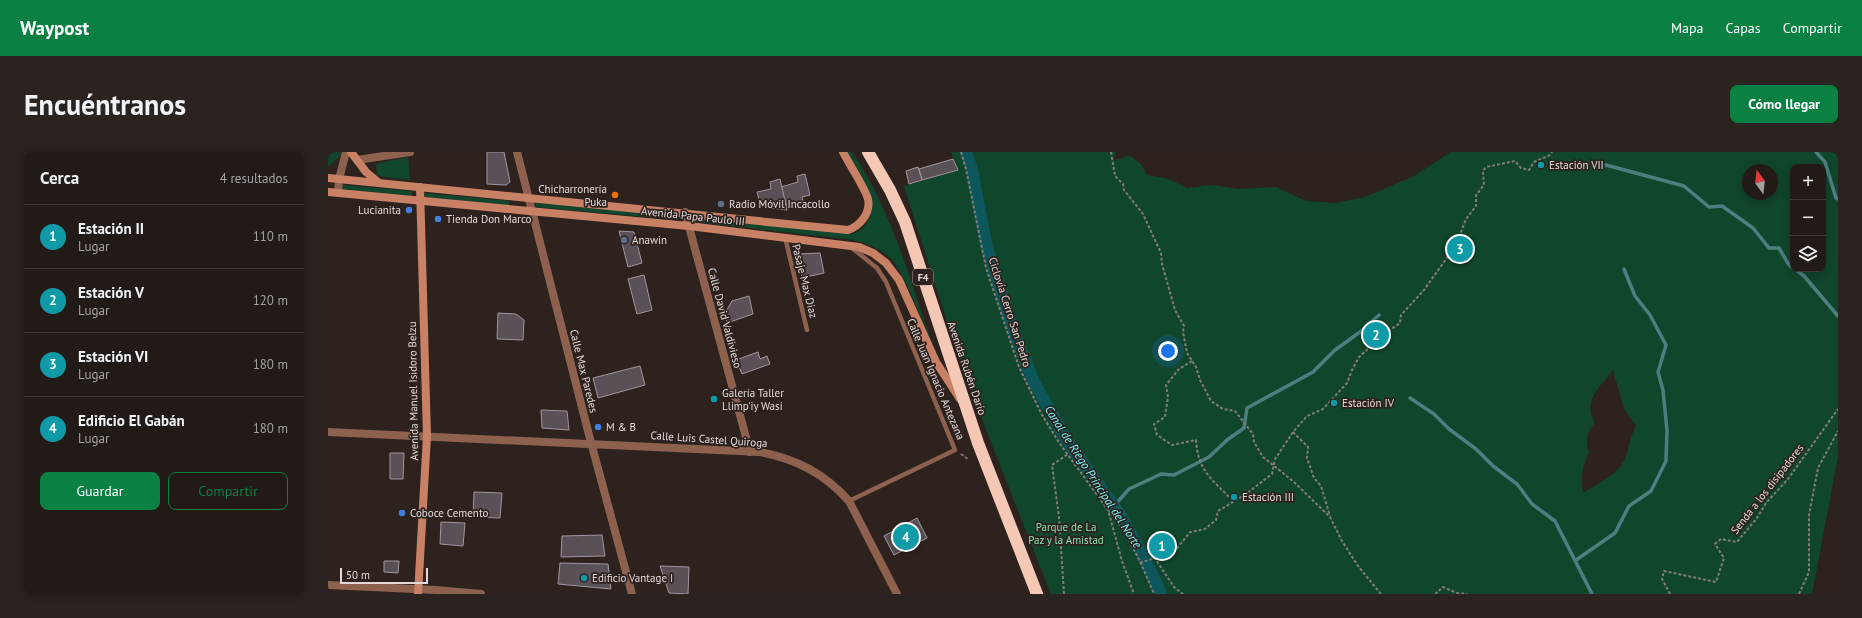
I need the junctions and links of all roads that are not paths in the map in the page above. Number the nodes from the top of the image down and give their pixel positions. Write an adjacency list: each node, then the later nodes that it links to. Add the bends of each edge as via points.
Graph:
1 (346, 152): 9 (street)
2 (351, 152): 7 (main road)
3 (410, 152): 7 (street)
4 (517, 152): 14 (street, Calle Max Paredes)
5 (843, 152): 17 (main road, Avenida Papa Paulo III, via 868,199 864,219 854,228 825,229)
6 (868, 152): 22 (highway, Avenida Rubén Darío / F4, via 905,222)
7 (357, 160): 10 (main road)
8 (328, 178): 9 (main road, Avenida Papa Paulo III)
9 (339, 179): 10 (main road, Avenida Papa Paulo III); 13 (street)
10 (378, 182): 11 (main road, Avenida Papa Paulo III)
11 (420, 187): 14 (main road, Avenida Papa Paulo III); 15 (main road, Avenida Manuel Isidoro Belzu)
12 (328, 192): 13 (main road, Avenida Papa Paulo III)
13 (338, 192): 15 (main road, Avenida Papa Paulo III)
14 (529, 198): 16 (street, Calle Max Paredes); 17 (main road, Avenida Papa Paulo III)
15 (420, 201): 16 (main road, Avenida Papa Paulo III); 24 (main road, Avenida Manuel Isidoro Belzu)
16 (532, 211): 18 (main road, Avenida Papa Paulo III); 25 (street, Calle Max Paredes)
17 (685, 212): 18 (street, Calle David Valdivieso)
18 (689, 226): 19 (main road, Avenida Papa Paulo III); 26 (street, Calle David Valdivieso)
19 (785, 237): 20 (main road, Avenida Papa Paulo III); 21 (lane, Pasaje Max Diaz)
20 (844, 244): 22 (main road, Avenida Papa Paulo III, via 873,253 886,263 899,280 936,362); 27 (lane, Calle Juan Ignacio Antezana, via 877,268 886,282 955,450)
21 (808, 330)
22 (966, 407): 33 (highway, Avenida Rubén Darío / F4)
23 (328, 432): 24 (street, Calle Luis Castel Quiroga)
24 (427, 436): 25 (street, Calle Luis Castel Quiroga); 29 (main road, Avenida Manuel Isidoro Belzu)
25 (591, 443): 26 (street, Calle Luis Castel Quiroga); 31 (street, Calle Max Paredes)
26 (750, 452): 27 (street, Calle Luis Castel Quiroga, via 782,456 803,464 832,484)
27 (849, 501): 32 (street, Calle Luis Castel Quiroga)
28 (328, 585): 29 (street)
29 (418, 592): 30 (street)
30 (481, 594)
31 (632, 594)
32 (897, 594)
33 (1037, 594)

